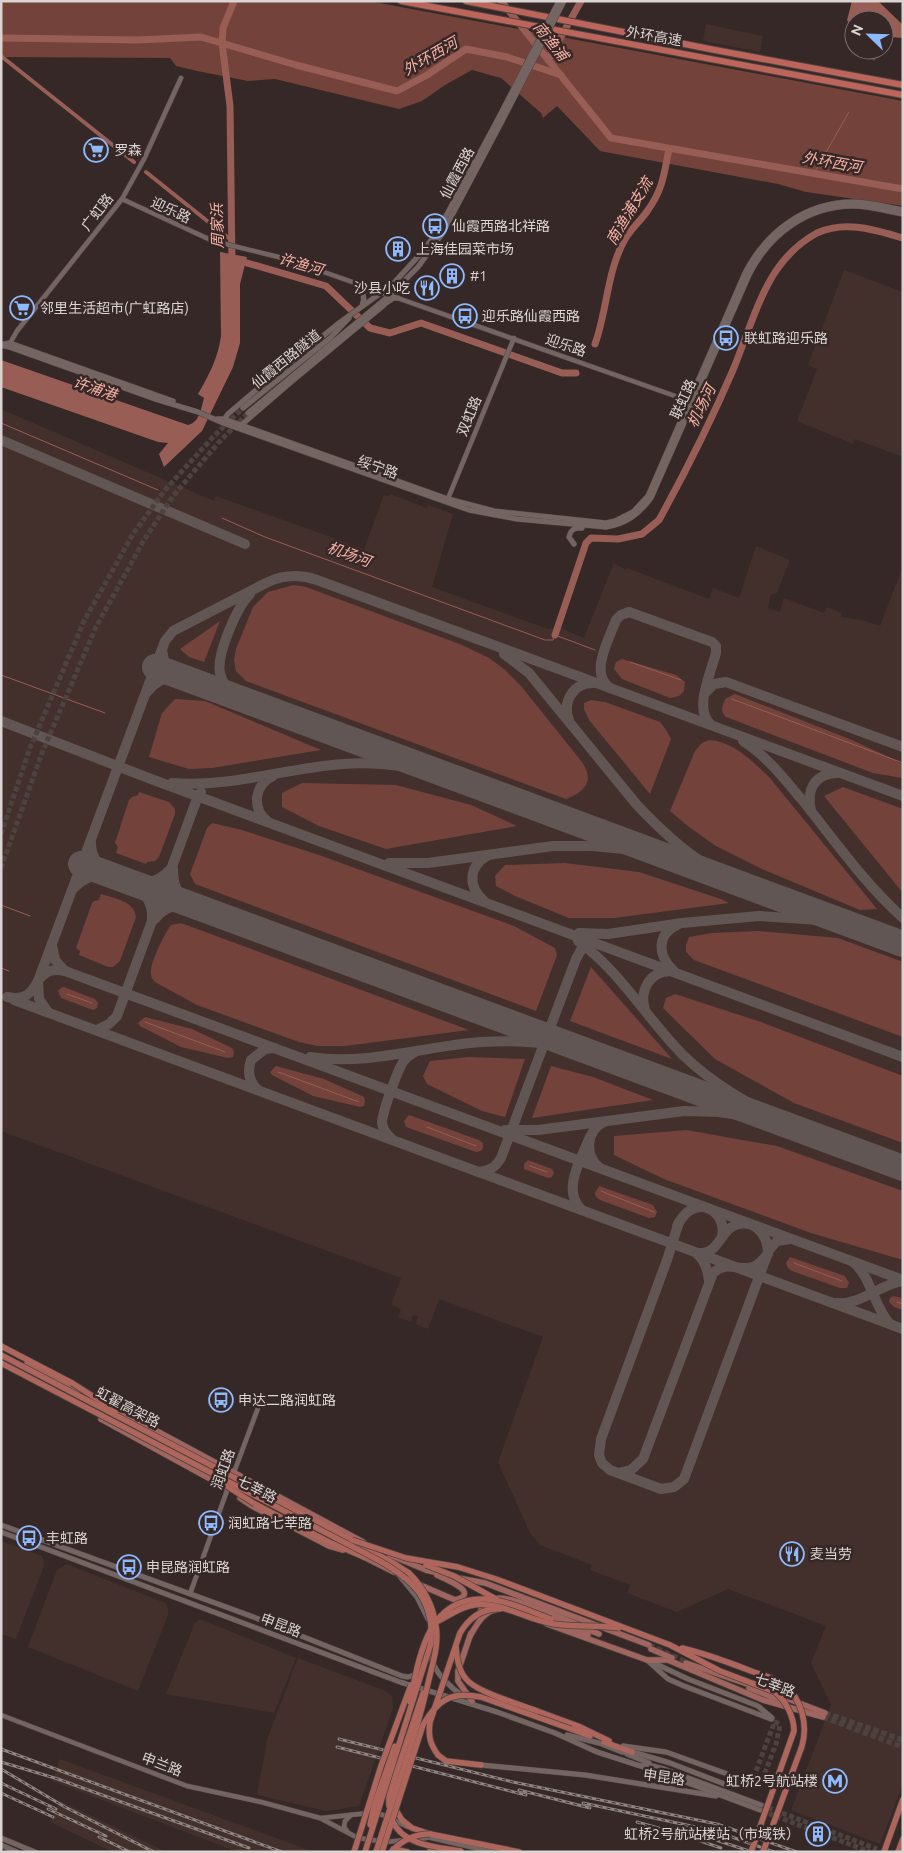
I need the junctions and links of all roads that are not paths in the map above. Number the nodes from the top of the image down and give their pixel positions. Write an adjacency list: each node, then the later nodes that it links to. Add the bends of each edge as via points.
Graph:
1 (401, 1): 7 (highway, 外环高速)
2 (466, 1): 6 (highway, 外环高速)
3 (559, 1): 8 (main road, 仙霞西路, bridge)
4 (564, 1): 8 (main road, 仙霞西路, bridge)
5 (181, 78): 9 (street, 广虹路)
6 (903, 85)
7 (903, 95)
8 (499, 122): 14 (main road, 仙霞西路, via 434,237 403,274); 15 (main road, 仙霞西路, via 439,240)
9 (122, 199): 13 (street, 迎乐路, via 213,241 287,259); 24 (street, 广虹路, via 17,331)
10 (903, 210): 11 (main road, via 854,202 831,204)
11 (812, 212): 12 (main road, via 853,206); 26 (main road, 联虹路, via 768,244 758,259)
12 (903, 214)
13 (358, 284): 14 (street, 迎乐路); 18 (main road, via 364,293)
14 (382, 292): 15 (street, 迎乐路); 18 (main road, 仙霞西路)
15 (390, 295): 16 (street, 迎乐路); 17 (main road, 仙霞西路); 19 (main road, 仙霞西路)
16 (398, 298): 17 (main road); 22 (street, 迎乐路)
17 (384, 305): 19 (main road, 仙霞西路)
18 (361, 308): 20 (main road, 仙霞西路)
19 (368, 315): 20 (main road)
20 (344, 329): 21 (main road, 仙霞西路隧道); 25 (main road); 28 (main road, 仙霞西路隧道); 30 (main road)
21 (337, 331): 25 (main road); 27 (main road, 仙霞西路隧道)
22 (514, 338): 26 (street, 迎乐路); 31 (street, 双虹路)
23 (1, 345): 24 (main road, 绥宁路)
24 (10, 345): 29 (main road, 绥宁路)
25 (310, 347): 29 (main road, via 248,396)
26 (692, 402): 32 (main road, 联虹路, via 654,484 641,506 633,512 606,523); 33 (main road, 联虹路, via 658,485 644,508 616,525)
27 (243, 408)
28 (248, 413)
29 (223, 421): 30 (main road, 绥宁路)
30 (240, 427): 31 (main road, 绥宁路)
31 (447, 501): 32 (main road, 绥宁路, via 493,516)
32 (535, 519): 33 (main road, 联虹路)
33 (596, 527): 34 (main road, via 573,529 569,536)
34 (574, 544)
35 (1, 1348): 38 (main road, 七莘路); 41 (highway, bridge, via 88,1392)
36 (1, 1355): 41 (highway, 虹翟高架路, bridge)
37 (1, 1365): 40 (main road, 七莘路); 42 (highway, 虹翟高架路, bridge)
38 (111, 1407): 40 (street); 43 (main road, 七莘路)
39 (258, 1408): 43 (street, 润虹路)
40 (105, 1420): 44 (main road, 七莘路)
41 (134, 1424): 47 (highway, 虹翟高架路, bridge)
42 (195, 1466): 48 (highway, bridge, via 255,1504); 80 (highway, bridge, via 380,1561 402,1574 415,1588 430,1619 431,1643)
43 (234, 1472): 44 (street, 润虹路); 50 (main road, 七莘路, via 382,1552)
44 (228, 1488): 48 (main road, 七莘路, via 252,1506 330,1546); 52 (street, 润虹路)
45 (1, 1525): 52 (main road, 申昆路)
46 (1, 1532): 53 (main road, 申昆路)
47 (352, 1540): 49 (highway, bridge); 66 (highway, bridge, via 409,1573 420,1584 434,1612 437,1628)
48 (364, 1557): 51 (main road, 七莘路)
49 (406, 1558): 54 (highway, bridge, via 438,1569); 59 (highway, bridge, via 478,1573)
50 (426, 1570): 51 (main road, 七莘路, via 460,1586 462,1596 455,1600); 72 (main road, 七莘路, via 485,1583)
51 (398, 1574): 63 (main road, via 427,1615 432,1632)
52 (190, 1594): 53 (main road); 63 (main road, 申昆路, via 402,1676 414,1677 421,1671)
53 (188, 1602): 70 (main road, 申昆路, via 400,1682)
54 (502, 1602): 56 (highway, bridge); 57 (highway, bridge, via 469,1600 451,1608)
55 (512, 1611): 57 (highway, bridge, via 486,1604 469,1606); 59 (highway, bridge, via 553,1624); 61 (highway, bridge, via 497,1609 474,1616)
56 (551, 1619): 58 (main road)
57 (438, 1621): 67 (highway, bridge, via 429,1631)
58 (579, 1630): 60 (main road, via 599,1634 504,1598 486,1604); 62 (main road)
59 (629, 1630): 64 (highway, bridge)
60 (470, 1636): 62 (main road, via 486,1615 500,1610); 69 (main road, via 458,1680)
61 (456, 1642): 75 (highway, bridge, via 457,1659 469,1682); 79 (highway, bridge, via 428,1734 431,1746 446,1760)
62 (603, 1643): 65 (main road)
63 (431, 1645): 69 (main road, via 432,1659 438,1671)
64 (670, 1646): 107 (highway, bridge, via 720,1671 775,1692 791,1715 794,1731); 108 (highway, bridge, via 711,1655 776,1680 788,1689 801,1710 804,1740)
65 (647, 1660): 65 (main road, via 758,1706 772,1718 668,1679); 72 (main road, via 668,1660 763,1700)
66 (432, 1666): 92 (highway, bridge, via 389,1797 389,1812 394,1824 403,1835); 99 (highway, bridge, via 423,1708)
67 (416, 1672): 97 (highway, bridge); 98 (highway, bridge, via 410,1702 374,1806)
68 (717, 1676): 72 (main road, 七莘路)
69 (472, 1701): 70 (main road)
70 (497, 1712): 73 (main road, 申昆路)
71 (1, 1715): 85 (street, 申兰路, via 187,1786)
72 (824, 1715)
73 (555, 1732): 76 (main road, 申昆路); 78 (main road, 申昆路)
74 (595, 1738): 75 (highway); 77 (highway); 100 (highway, bridge, via 481,1697 467,1694 452,1696 432,1710 423,1725)
75 (609, 1741): 77 (main road, 申昆路, via 626,1747 666,1752 747,1783 727,1785)
76 (622, 1752): 77 (main road, 申昆路); 81 (main road)
77 (632, 1752)
78 (629, 1763): 81 (main road, 申昆路); 83 (main road, 申昆路)
79 (481, 1765): 83 (main road, 申昆路, via 585,1775 717,1796)
80 (392, 1768): 88 (highway, bridge, via 389,1787 394,1809 412,1828); 98 (highway, bridge)
81 (664, 1769): 83 (main road, 申昆路, via 760,1808)
82 (903, 1799): 109 (highway, bridge)
83 (753, 1808)
84 (352, 1814): 85 (street, 申兰路); 86 (street, 申兰路, via 374,1813); 87 (street, via 344,1821)
85 (320, 1818): 87 (street, 申兰路)
86 (396, 1820): 88 (street, 申兰路); 91 (street, via 400,1832)
87 (350, 1834): 91 (street, 申兰路, via 375,1841)
88 (428, 1836): 91 (street, 申兰路); 101 (highway, bridge, via 405,1840); 105 (street, 申兰路); 106 (highway)
89 (1, 1838): 96 (main road)
90 (903, 1840): 110 (highway)
91 (394, 1841)
92 (418, 1843): 103 (highway, bridge); 104 (highway, bridge)
93 (1, 1845): 95 (main road)
94 (877, 1848): 109 (main road)
95 (17, 1852)
96 (35, 1852)
97 (354, 1852)
98 (365, 1852)
99 (376, 1852): 102 (highway, bridge, via 392,1849)
100 (382, 1852)
101 (391, 1852)
102 (407, 1852)
103 (443, 1852)
104 (463, 1852)
105 (492, 1852)
106 (519, 1852)
107 (751, 1852)
108 (763, 1852)
109 (885, 1852)
110 (898, 1852)

